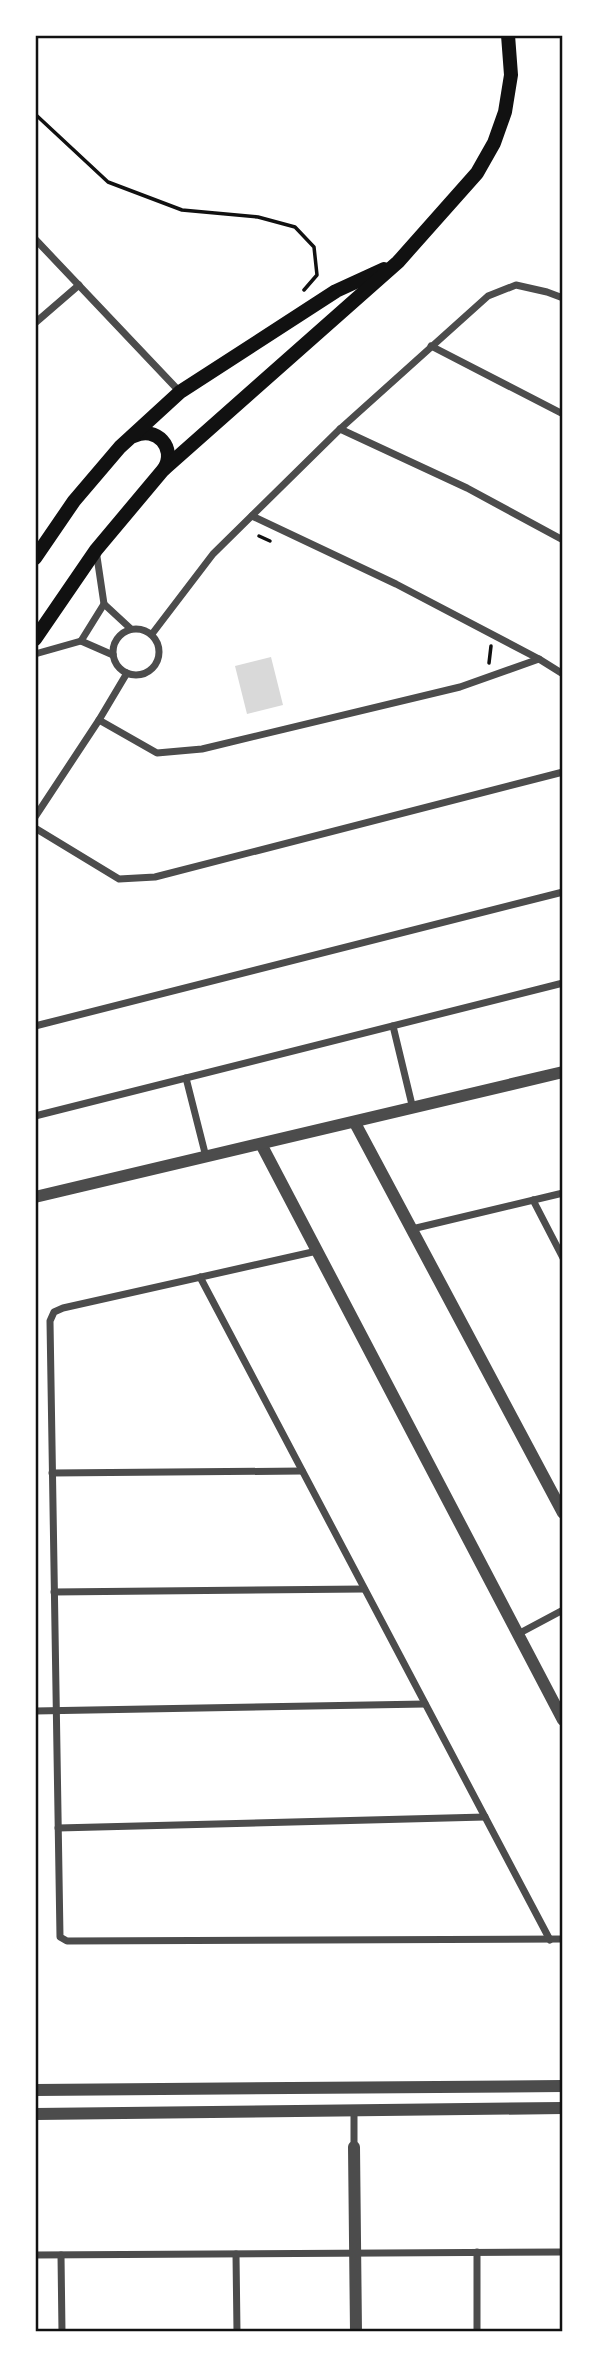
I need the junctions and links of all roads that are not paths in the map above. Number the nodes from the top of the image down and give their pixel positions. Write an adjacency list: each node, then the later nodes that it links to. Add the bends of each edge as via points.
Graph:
1 (508, 35): 3 (main road, via 511,75 494,143 477,173)
2 (35, 239): 4 (street)
3 (398, 262): 8 (main road, via 336,291); 12 (main road)
4 (79, 285): 6 (street); 8 (street)
5 (563, 298): 7 (street, via 516,285 488,296)
6 (35, 323)
7 (431, 346): 9 (street); 10 (street)
8 (180, 392): 11 (main road)
9 (563, 414)
10 (340, 429): 13 (street); 14 (street, via 467,488)
11 (132, 436): 12 (main road, via 145,432 163,440 169,458); 16 (main road, via 74,501)
12 (163, 471): 15 (main road)
13 (253, 516): 19 (street, via 213,554); 24 (street)
14 (563, 540)
15 (96, 550): 17 (street); 20 (main road)
16 (35, 558)
17 (104, 604): 18 (street); 21 (street)
18 (131, 629): 19 (street); 23 (street, via 115,641)
19 (152, 634): 25 (street, via 159,647 158,662 148,672)
20 (35, 639)
21 (80, 641): 22 (street); 23 (street)
22 (35, 654)
23 (113, 655): 25 (street)
24 (540, 659): 26 (street); 27 (street, via 460,687 202,749 157,753)
25 (127, 673): 27 (street)
26 (563, 674)
27 (99, 720): 29 (street)
28 (563, 772): 30 (street, via 155,877 119,879)
29 (35, 817)
30 (35, 828)
31 (563, 892): 33 (street)
32 (563, 983): 34 (street)
33 (35, 1026)
34 (393, 1026): 36 (street); 37 (street)
35 (563, 1072): 37 (street)
36 (186, 1078): 38 (street); 41 (street)
37 (413, 1109): 39 (street)
38 (35, 1116)
39 (355, 1123): 40 (street); 45 (street)
40 (261, 1144): 41 (street); 46 (street)
41 (206, 1157): 43 (street)
42 (563, 1194): 44 (street)
43 (35, 1197)
44 (533, 1200): 45 (street); 47 (street)
45 (412, 1229): 51 (street)
46 (317, 1251): 48 (street); 55 (street)
47 (563, 1258)
48 (200, 1277): 49 (street); 50 (street, via 54,1312 50,1321)
49 (302, 1471): 50 (street); 52 (street)
50 (52, 1474): 53 (street)
51 (563, 1513)
52 (364, 1589): 53 (street); 56 (street)
53 (54, 1592): 58 (street)
54 (563, 1610): 55 (street)
55 (518, 1634): 59 (street)
56 (425, 1704): 58 (street); 60 (street)
57 (35, 1711): 58 (street)
58 (56, 1711): 61 (street)
59 (563, 1720)
60 (485, 1817): 61 (street); 63 (street)
61 (58, 1828): 63 (street, via 60,1933 67,1941)
62 (563, 1939): 63 (street)
63 (550, 1940)
64 (563, 2085): 65 (street)
65 (35, 2090)
66 (563, 2108): 67 (street)
67 (354, 2112): 68 (street); 69 (street)
68 (35, 2114)
69 (354, 2147): 72 (street)
70 (477, 2252): 71 (street); 72 (street); 79 (street)
71 (563, 2252)
72 (356, 2253): 73 (street); 78 (street)
73 (236, 2254): 75 (street); 77 (street)
74 (35, 2255): 75 (street)
75 (61, 2255): 76 (street)
76 (62, 2332)
77 (237, 2332)
78 (356, 2332)
79 (477, 2332)

